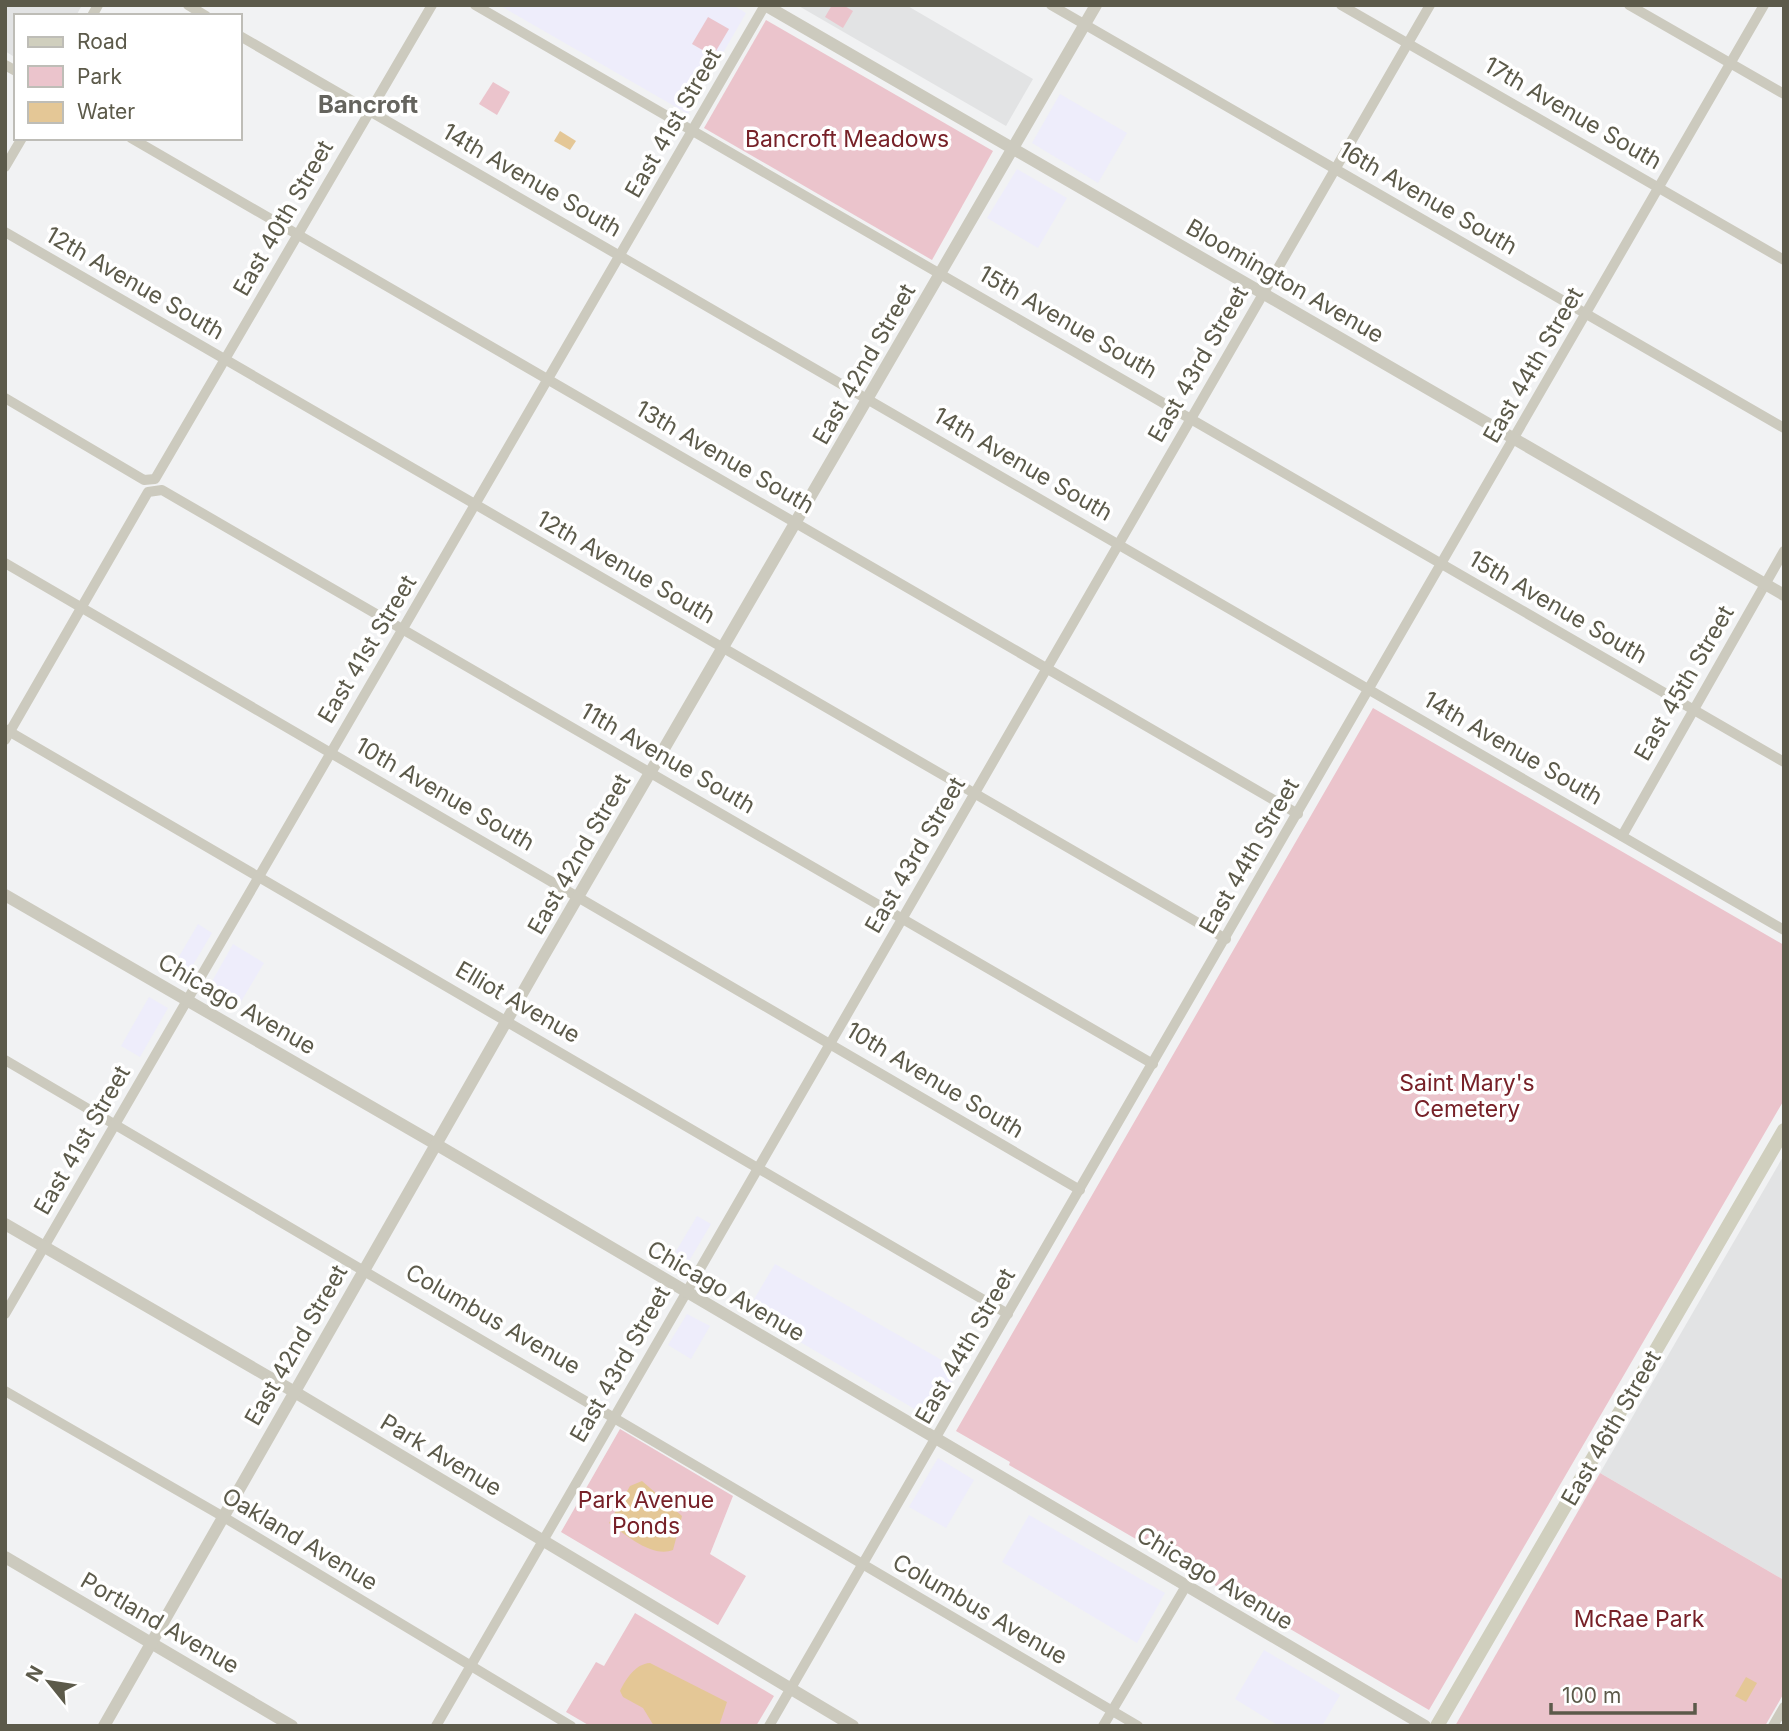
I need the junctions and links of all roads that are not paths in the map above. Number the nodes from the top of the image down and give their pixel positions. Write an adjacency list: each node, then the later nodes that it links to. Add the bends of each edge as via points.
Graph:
1 (432, 5): 16 (street, East 40th Street)
2 (474, 5): 17 (street, 15th Avenue South)
3 (765, 5): 10 (street, Bloomington Avenue); 17 (street, East 41st Street)
4 (1051, 5): 11 (street, 16th Avenue South)
5 (1096, 5): 11 (street, East 42nd Street)
6 (1341, 5): 13 (street, 17th Avenue South)
7 (1430, 5): 13 (street, East 43rd Street)
8 (1629, 5): 14 (street)
9 (1764, 5): 14 (street, East 44th Street)
10 (780, 9): 20 (street, Bloomington Avenue)
11 (1084, 25): 20 (street, East 42nd Street); 22 (street, 16th Avenue South)
12 (242, 37): 16 (street, 14th Avenue South)
13 (1408, 44): 22 (street, East 43rd Street); 23 (street, 17th Avenue South)
14 (1730, 64): 15 (street); 23 (street, East 44th Street)
15 (1784, 94)
16 (370, 111): 25 (street, East 40th Street); 26 (street, 14th Avenue South)
17 (694, 131): 26 (street, East 41st Street); 28 (street, 15th Avenue South)
18 (21, 140): 21 (street)
19 (134, 140): 25 (street, 13th Avenue South)
20 (1013, 149): 28 (street, East 42nd Street); 29 (street, Bloomington Avenue)
21 (5, 167)
22 (1336, 169): 29 (street, East 43rd Street); 30 (street, 16th Avenue South)
23 (1660, 187): 27 (street, 17th Avenue South); 30 (street, East 44th Street)
24 (5, 232): 31 (street, 12th Avenue South)
25 (297, 235): 31 (street, East 40th Street); 32 (street, 13th Avenue South)
26 (620, 255): 32 (street, East 41st Street); 34 (street, 14th Avenue South)
27 (1784, 260)
28 (941, 273): 34 (street, East 42nd Street); 35 (street, 15th Avenue South)
29 (1263, 293): 35 (street, East 43rd Street); 37 (street, Bloomington Avenue)
30 (1586, 314): 36 (street, 16th Avenue South); 37 (street, East 44th Street)
31 (225, 360): 33 (street, East 40th Street, via 155,479 144,480); 38 (street, 12th Avenue South)
32 (548, 380): 38 (street, East 41st Street); 39 (street, 13th Avenue South)
33 (5, 398)
34 (869, 398): 39 (street, East 42nd Street); 40 (street, 14th Avenue South)
35 (1191, 418): 40 (street, East 43rd Street); 43 (street, 15th Avenue South)
36 (1784, 428)
37 (1515, 438): 43 (street, East 44th Street); 44 (street, Bloomington Avenue)
38 (475, 505): 47 (street, East 41st Street); 48 (street, 12th Avenue South)
39 (796, 523): 48 (street, East 42nd Street); 49 (street, 13th Avenue South)
40 (1119, 544): 49 (street, East 43rd Street); 50 (street, 14th Avenue South)
41 (1784, 551): 44 (street, East 45th Street)
42 (5, 563): 46 (street, 10th Avenue South)
43 (1442, 564): 50 (street, East 44th Street); 51 (street, 15th Avenue South)
44 (1765, 584): 45 (street, Bloomington Avenue); 51 (street, East 45th Street)
45 (1784, 595)
46 (81, 607): 47 (street, 11th Avenue South, via 148,492 162,490); 52 (street); 53 (street, 10th Avenue South)
47 (404, 628): 53 (street, East 41st Street); 55 (street, 11th Avenue South)
48 (724, 647): 55 (street, East 42nd Street); 56 (street, 12th Avenue South)
49 (1047, 668): 56 (street, East 43rd Street); 57 (street, 13th Avenue South)
50 (1370, 689): 57 (street, East 44th Street); 58 (street, 14th Avenue South)
51 (1693, 709): 54 (street, 15th Avenue South); 58 (street, East 45th Street)
52 (7, 733): 59 (street, Elliot Avenue)
53 (331, 752): 59 (street, East 41st Street); 61 (street, 10th Avenue South)
54 (1784, 762)
55 (650, 773): 61 (street, East 42nd Street); 62 (street, 11th Avenue South)
56 (974, 794): 62 (street, East 43rd Street); 64 (street, 12th Avenue South)
57 (1298, 814): 64 (street, East 44th Street)
58 (1622, 836): 63 (street, 14th Avenue South)
59 (259, 876): 65 (street, East 41st Street); 66 (street, Elliot Avenue)
60 (5, 895): 65 (street, Chicago Avenue)
61 (580, 896): 66 (street, East 42nd Street); 67 (street, 10th Avenue South)
62 (903, 918): 67 (street, East 43rd Street); 69 (street, 11th Avenue South)
63 (1784, 930)
64 (1226, 939): 69 (street, East 44th Street)
65 (188, 1000): 70 (street, East 41st Street); 72 (street, Chicago Avenue)
66 (508, 1020): 72 (street, East 42nd Street); 73 (street, Elliot Avenue)
67 (830, 1042): 73 (street, East 43rd Street); 74 (street, 10th Avenue South)
68 (5, 1060): 70 (street, Columbus Avenue)
69 (1153, 1064): 74 (street, East 44th Street)
70 (116, 1124): 76 (street, East 41st Street); 77 (street, Columbus Avenue)
71 (1784, 1130): 104 (main road, East 46th Street)
72 (437, 1145): 77 (street, East 42nd Street); 78 (street, Chicago Avenue)
73 (758, 1167): 78 (street, East 43rd Street); 80 (street, Elliot Avenue)
74 (1080, 1190): 80 (street, East 44th Street)
75 (5, 1224): 76 (street, Park Avenue)
76 (44, 1247): 79 (street, East 41st Street); 82 (street, Park Avenue)
77 (365, 1269): 82 (street, East 42nd Street); 83 (street, Columbus Avenue)
78 (686, 1292): 83 (street, East 43rd Street); 84 (street, Chicago Avenue)
79 (5, 1314)
80 (1009, 1314): 84 (street, East 44th Street)
81 (5, 1391): 85 (street, Oakland Avenue)
82 (293, 1391): 85 (street, East 42nd Street); 86 (street, Park Avenue)
83 (615, 1415): 86 (street, East 43rd Street); 88 (street, Columbus Avenue)
84 (936, 1438): 88 (street, East 44th Street); 89 (street, Chicago Avenue)
85 (222, 1516): 90 (street, East 42nd Street); 91 (street, Oakland Avenue)
86 (542, 1540): 91 (street, East 43rd Street); 92 (street, Park Avenue)
87 (5, 1557): 90 (street, Portland Avenue)
88 (863, 1564): 92 (street, East 44th Street); 94 (street, Columbus Avenue)
89 (1186, 1586): 94 (street); 103 (street, Chicago Avenue)
90 (151, 1642): 95 (street, East 42nd Street); 96 (street, Portland Avenue)
91 (470, 1665): 97 (street, East 43rd Street); 98 (street, Oakland Avenue)
92 (790, 1689): 99 (street, East 44th Street); 100 (street, Park Avenue)
93 (1784, 1707): 105 (street)
94 (1111, 1710): 101 (street); 102 (street, Columbus Avenue)
95 (104, 1726)
96 (292, 1726)
97 (436, 1726)
98 (571, 1726)
99 (769, 1726)
100 (853, 1726)
101 (1103, 1726)
102 (1138, 1726)
103 (1425, 1726)
104 (1437, 1726)
105 (1773, 1726)

